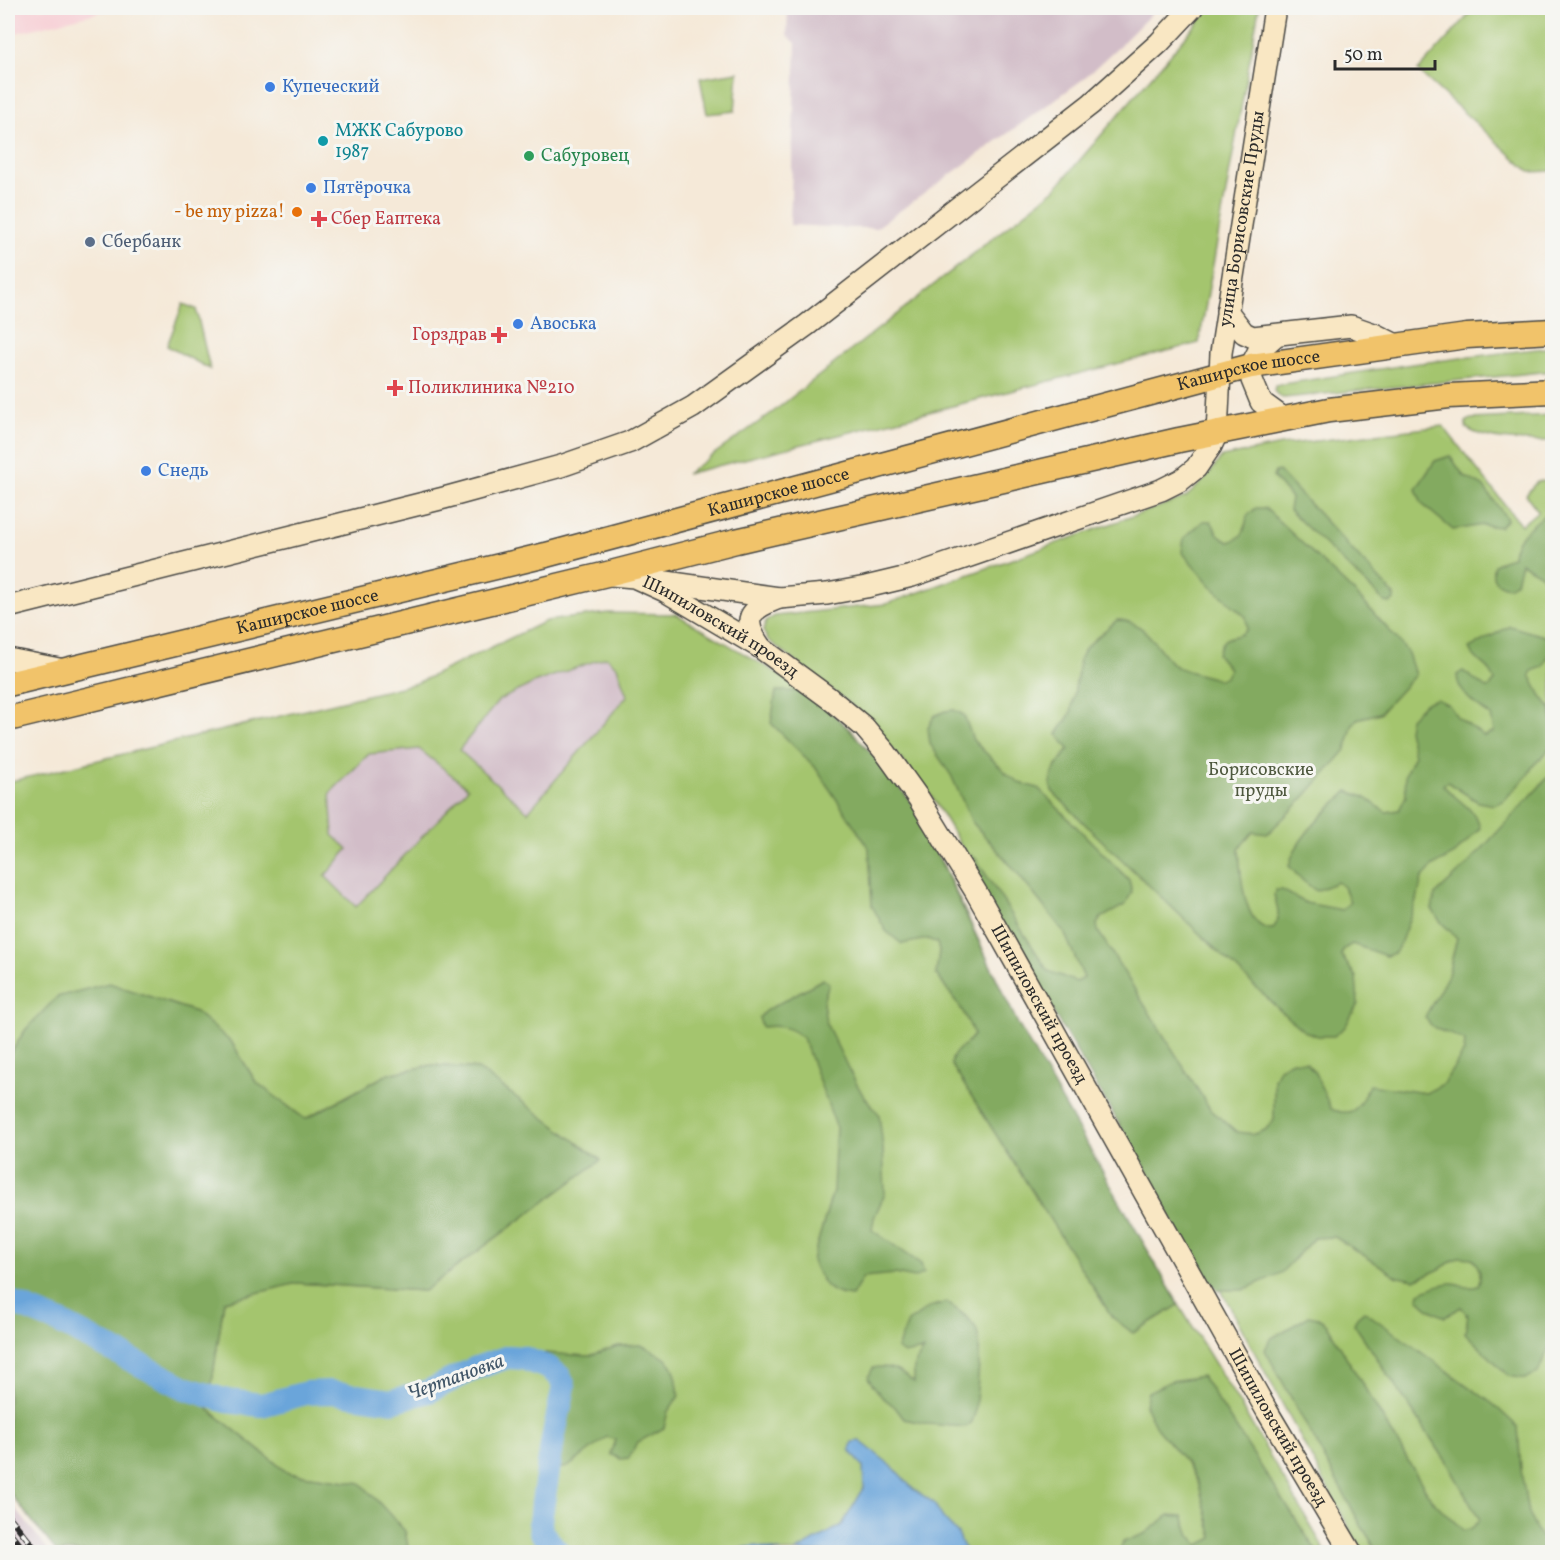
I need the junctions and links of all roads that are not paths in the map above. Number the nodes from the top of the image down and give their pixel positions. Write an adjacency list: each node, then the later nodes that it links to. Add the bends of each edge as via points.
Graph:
1 (1191, 9): 15 (main road, via 1091,104 807,325 693,407 630,442 561,466 444,498)
2 (1273, 13): 3 (main road, улица Борисовские Пруды)
3 (1227, 310): 5 (main road, via 1244,333 1254,337); 8 (main road, улица Борисовские Пруды)
4 (1552, 331): 6 (main road, Каширское шоссе)
5 (1275, 336): 6 (main road, via 1351,326); 7 (main road, via 1259,350)
6 (1395, 345): 7 (main road, Каширское шоссе)
7 (1251, 366): 8 (main road, Каширское шоссе); 10 (main road, via 1261,402)
8 (1220, 374): 11 (main road, улица Борисовские Пруды); 18 (main road, Каширское шоссе, via 546,555)
9 (1552, 391): 10 (main road, Каширское шоссе, via 1449,396)
10 (1283, 418): 11 (main road, Каширское шоссе)
11 (1217, 433): 12 (main road, Каширское шоссе, via 736,541); 14 (main road, via 1196,468 1161,490 912,576 827,594)
12 (607, 574): 13 (main road, Шипиловский проезд); 20 (main road, Каширское шоссе)
13 (634, 577): 14 (main road); 16 (main road, Шипиловский проезд, via 686,602)
14 (779, 597): 16 (main road, via 761,604 749,618 752,635)
15 (8, 607)
16 (761, 648): 21 (main road, Шипиловский проезд, via 864,727 919,799 982,902 1267,1411)
17 (8, 659): 18 (main road)
18 (64, 670): 19 (main road, Каширское шоссе)
19 (8, 684)
20 (8, 719)
21 (1351, 1552)

